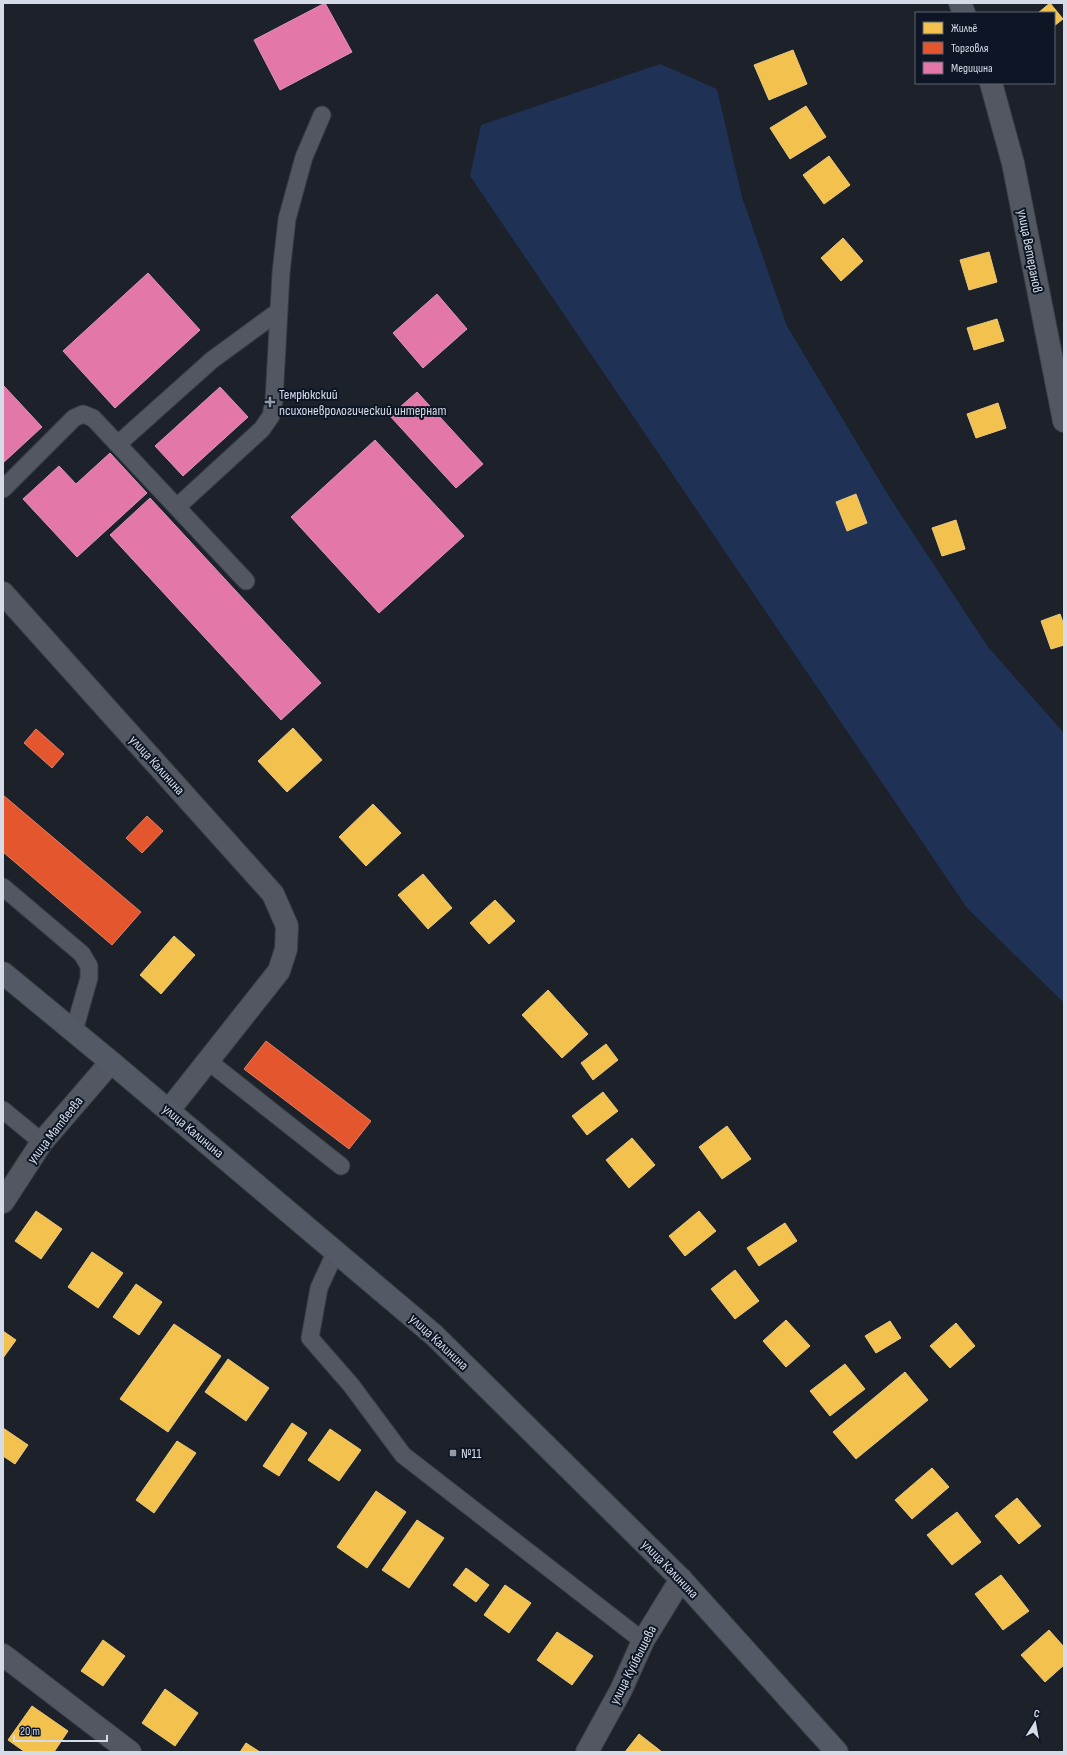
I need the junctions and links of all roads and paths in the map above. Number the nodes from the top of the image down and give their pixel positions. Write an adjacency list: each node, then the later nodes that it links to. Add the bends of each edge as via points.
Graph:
1 (991, 84): 4 (street, улица Ветеранов, via 1013,163)
2 (322, 115): 3 (lane, via 304,157 287,219)
3 (279, 311): 5 (lane, via 212,360); 7 (lane, via 271,416 262,428)
4 (1064, 421)
5 (118, 444): 6 (lane, via 93,418 83,414 74,418); 7 (lane)
6 (3, 489)
7 (177, 507): 8 (lane)
8 (246, 581)
9 (3, 593): 13 (street, улица Калинина, via 273,894 287,926 286,948 280,971)
10 (3, 887): 12 (lane, via 82,954 89,966 89,978)
11 (3, 973): 12 (main road, улица Калинина)
12 (74, 1031): 14 (main road, улица Калинина)
13 (208, 1060): 16 (street, улица Калинина); 18 (lane)
14 (112, 1062): 16 (main road, улица Калинина); 17 (street, улица Матвеева)
15 (3, 1110): 17 (lane)
16 (168, 1110): 20 (main road, улица Калинина)
17 (42, 1142): 19 (street, улица Матвеева)
18 (341, 1166)
19 (3, 1202)
20 (336, 1252): 21 (main road, улица Калинина, via 434,1335); 22 (lane, via 319,1288 310,1338 351,1385 403,1455)
21 (681, 1580): 22 (street, улица Куйбышева); 26 (main road, улица Калинина)
22 (643, 1641): 25 (street, улица Куйбышева, via 621,1690)
23 (3, 1655): 24 (street)
24 (130, 1752)
25 (587, 1752)
26 (837, 1752)

